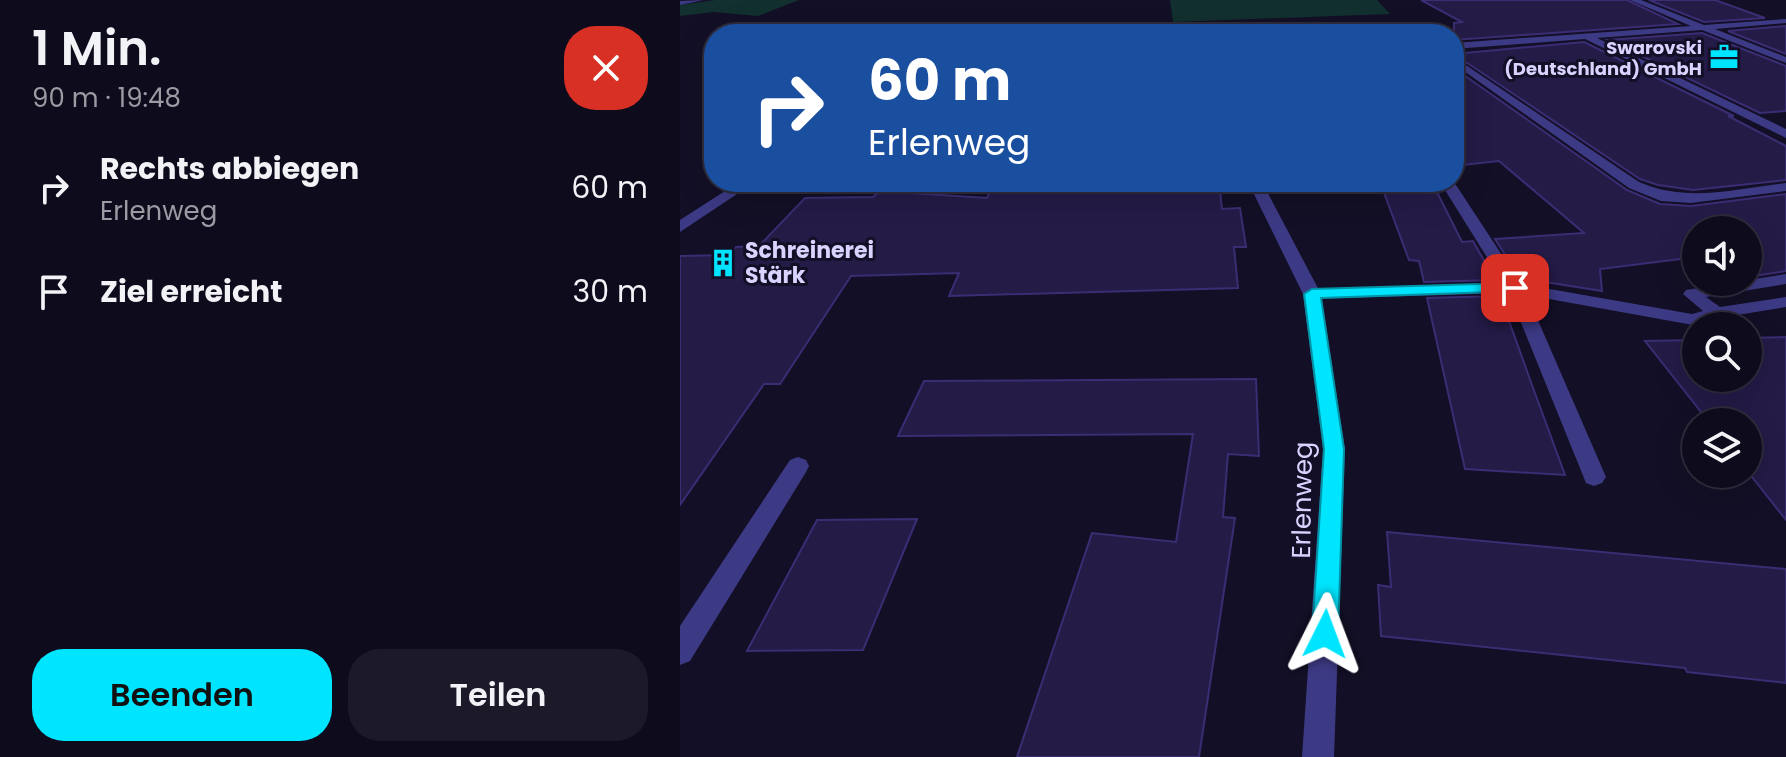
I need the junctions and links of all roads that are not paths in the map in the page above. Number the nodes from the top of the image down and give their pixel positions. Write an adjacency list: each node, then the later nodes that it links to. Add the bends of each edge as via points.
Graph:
1 (700, 0): 3 (street)
2 (1634, 0): 5 (street)
3 (686, 1)
4 (1786, 21): 5 (street)
5 (1701, 27): 6 (street); 8 (street)
6 (1586, 36): 7 (street); 10 (street)
7 (1464, 45)
8 (1786, 60)
9 (1464, 67): 11 (street, via 1634,185 1661,197 1691,199)
10 (1786, 134)
11 (1786, 187)
12 (733, 192): 15 (street)
13 (1260, 192): 18 (street, Erlenweg)
14 (1453, 192): 17 (street)
15 (680, 227)
16 (1786, 279): 20 (street, via 1692,294)
17 (1515, 288): 18 (street); 22 (street); 24 (street)
18 (1312, 294): 26 (street, Erlenweg, via 1334,449)
19 (1786, 302): 21 (street)
20 (1715, 312)
21 (1722, 312)
22 (1682, 318)
23 (798, 466): 25 (street)
24 (1594, 477)
25 (680, 651)
26 (1318, 757)

